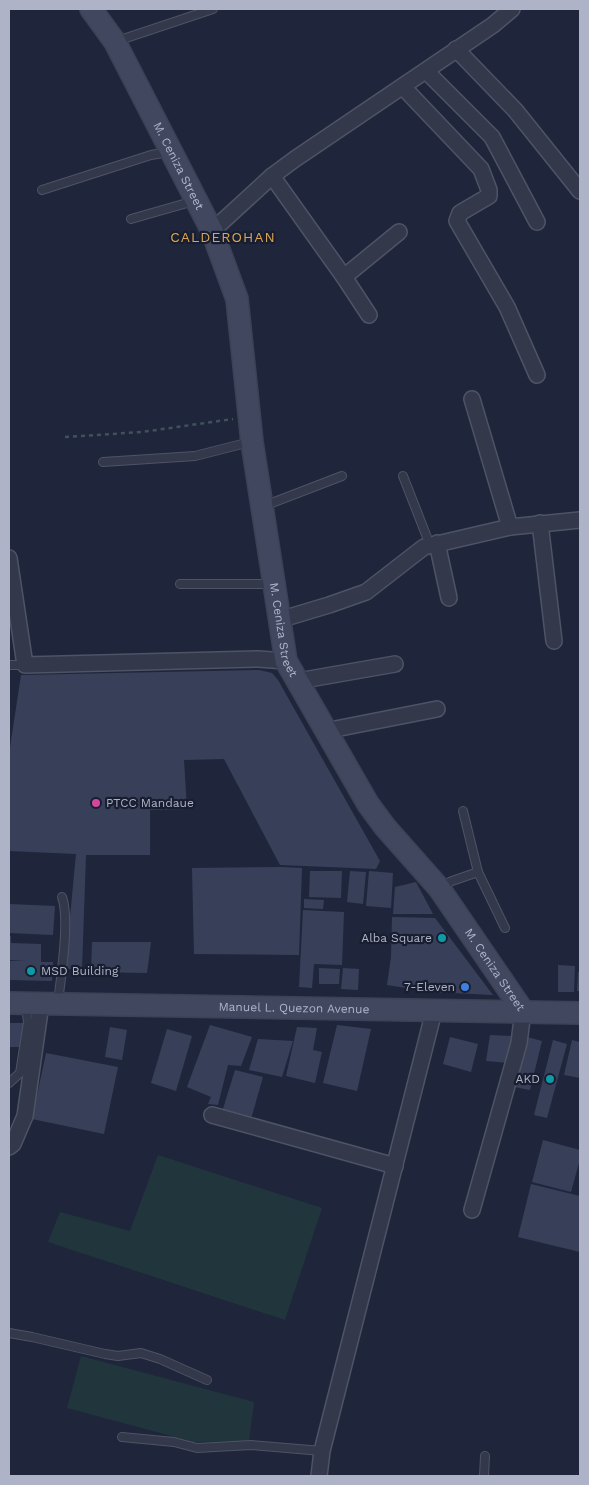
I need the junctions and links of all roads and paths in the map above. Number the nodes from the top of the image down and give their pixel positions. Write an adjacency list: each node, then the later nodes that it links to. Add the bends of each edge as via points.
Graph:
1 (91, 9): 4 (street, M. Ceniza Street)
2 (212, 9): 4 (lane)
3 (512, 9): 5 (street)
4 (115, 42): 8 (street, M. Ceniza Street)
5 (456, 49): 6 (street); 11 (street, via 515,110)
6 (426, 71): 7 (street); 14 (street, via 492,137)
7 (403, 87): 9 (street); 19 (street, via 481,169 489,196 460,213 457,220 507,307)
8 (171, 151): 10 (lane); 12 (street, M. Ceniza Street)
9 (272, 176): 15 (street); 17 (street)
10 (42, 190)
11 (580, 191)
12 (196, 200): 13 (lane); 15 (street, M. Ceniza Street)
13 (131, 219)
14 (537, 222)
15 (212, 231): 21 (street, M. Ceniza Street, via 237,300)
16 (399, 232): 17 (street)
17 (344, 277): 18 (street)
18 (369, 315)
19 (537, 375)
20 (472, 399): 30 (street)
21 (249, 416): 22 (path, via 142,432); 23 (street, M. Ceniza Street)
22 (65, 437)
23 (252, 442): 24 (lane, via 195,456); 27 (street, M. Ceniza Street)
24 (103, 462)
25 (342, 476): 27 (lane)
26 (403, 476): 31 (lane)
27 (262, 507): 34 (street, M. Ceniza Street)
28 (580, 520): 29 (street)
29 (540, 523): 30 (street); 37 (street)
30 (510, 527): 31 (street)
31 (433, 544): 35 (street); 36 (street, via 424,547 366,592)
32 (9, 558): 39 (street)
33 (180, 584): 34 (lane)
34 (273, 584): 36 (street, M. Ceniza Street)
35 (449, 598)
36 (279, 620): 38 (street, M. Ceniza Street)
37 (554, 640)
38 (286, 661): 39 (street); 42 (street, M. Ceniza Street)
39 (25, 664): 41 (lane)
40 (395, 664): 42 (street)
41 (9, 665)
42 (298, 681): 44 (street, M. Ceniza Street)
43 (437, 709): 44 (street)
44 (325, 731): 47 (street, M. Ceniza Street, via 368,804)
45 (463, 811): 46 (lane)
46 (478, 872): 47 (lane); 49 (lane)
47 (438, 888): 52 (street, M. Ceniza Street)
48 (62, 898): 50 (lane, via 65,904 64,941)
49 (505, 928)
50 (33, 1004): 51 (street, Manuel L. Quezon Avenue); 54 (lane, via 20,1073); 56 (street, via 25,1116)
51 (434, 1011): 52 (street, Manuel L. Quezon Avenue); 57 (street)
52 (523, 1011): 53 (street, Manuel L. Quezon Avenue); 58 (street, M. Ceniza Street, via 519,1043)
53 (580, 1013)
54 (9, 1083)
55 (212, 1115): 57 (street)
56 (9, 1147)
57 (395, 1166): 62 (street)
58 (472, 1210)
59 (9, 1333): 60 (lane, via 118,1356 141,1353)
60 (208, 1380)
61 (122, 1437): 62 (lane, via 174,1442 197,1448 251,1445)
62 (322, 1451): 64 (street)
63 (485, 1456): 65 (lane)
64 (319, 1476)
65 (484, 1476)

